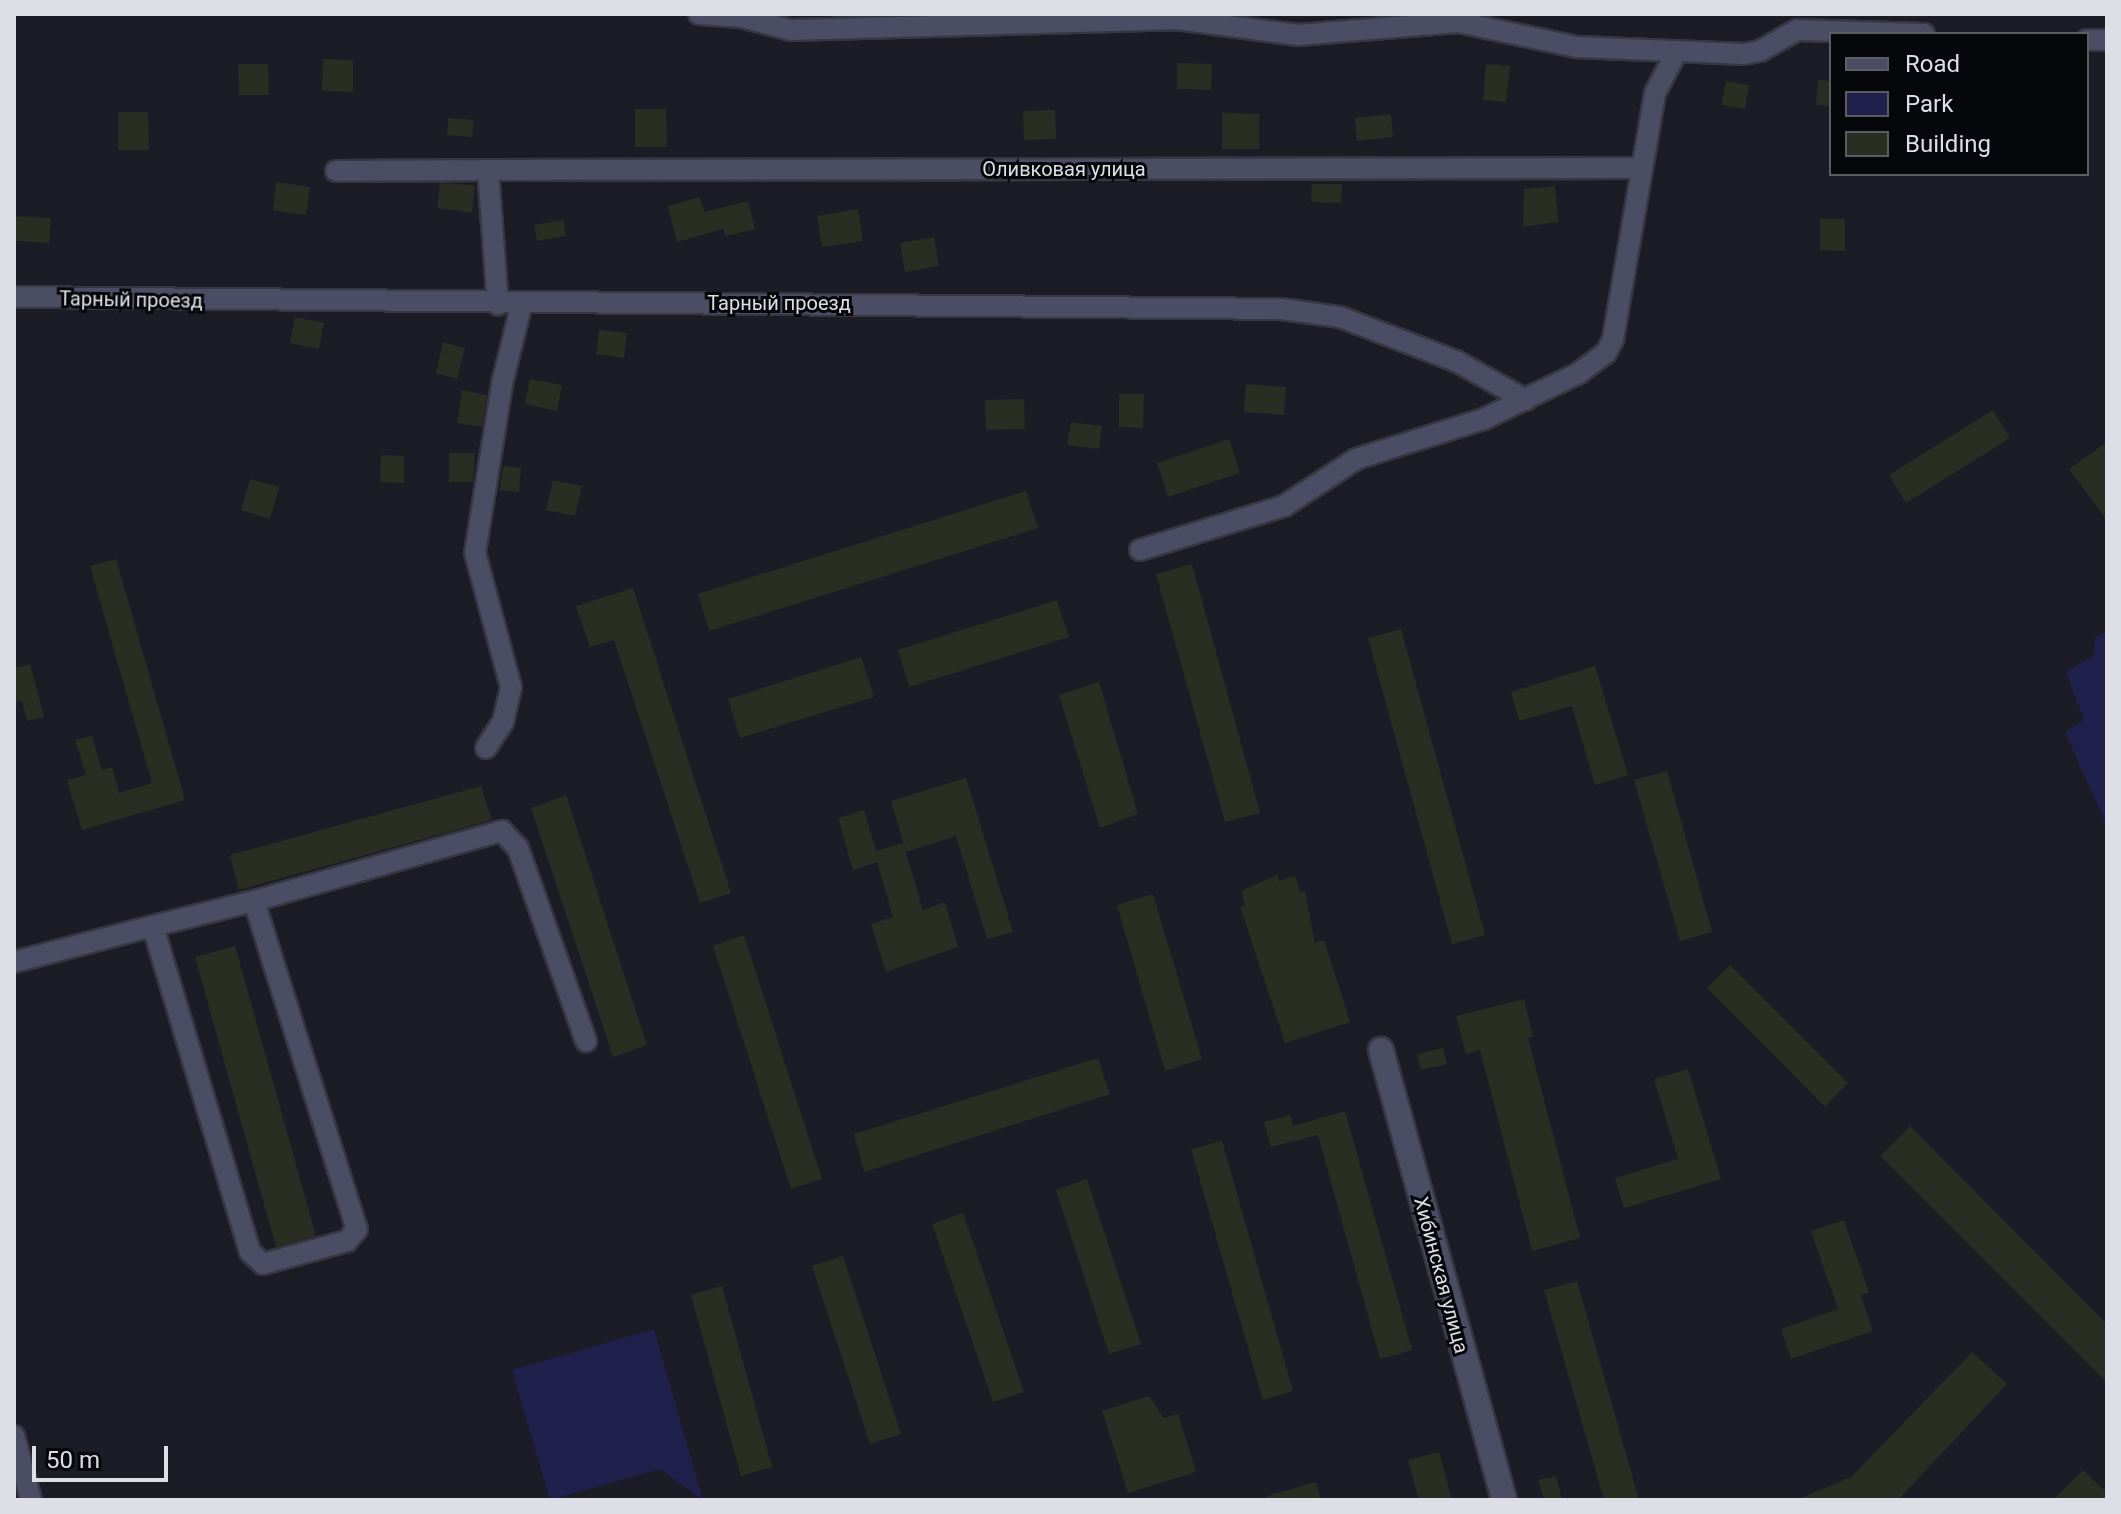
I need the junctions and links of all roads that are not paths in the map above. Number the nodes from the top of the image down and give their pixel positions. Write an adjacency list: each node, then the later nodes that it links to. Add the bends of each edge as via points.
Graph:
1 (699, 14): 3 (street, via 741,17 791,30 1175,19 1298,35 1458,22 1577,47)
2 (1860, 32): 3 (street, via 1797,30 1760,51)
3 (1676, 53): 4 (street, via 1655,93)
4 (1641, 168): 5 (street, Оливковая улица); 10 (street, via 1613,339 1594,364)
5 (488, 170): 6 (street, Оливковая улица); 8 (street)
6 (336, 171)
7 (14, 297): 8 (street, Тарный проезд)
8 (498, 305): 9 (street, Тарный проезд)
9 (521, 306): 10 (street, Тарный проезд, via 768,302 1281,309 1340,317 1456,361); 12 (street, via 502,384 475,553 511,687 503,722)
10 (1526, 400): 11 (street, via 1484,419 1387,445 1284,506)
11 (1140, 550)
12 (486, 748)
13 (254, 901): 14 (street); 14 (street, via 357,1229 347,1241 269,1263 258,1263 250,1252); 16 (street, via 502,831 518,848)
14 (153, 926): 15 (street)
15 (14, 962)
16 (586, 1041)
17 (1381, 1050): 20 (street, Хибинская улица)
18 (14, 1436): 19 (street)
19 (31, 1500)
20 (1504, 1500)

